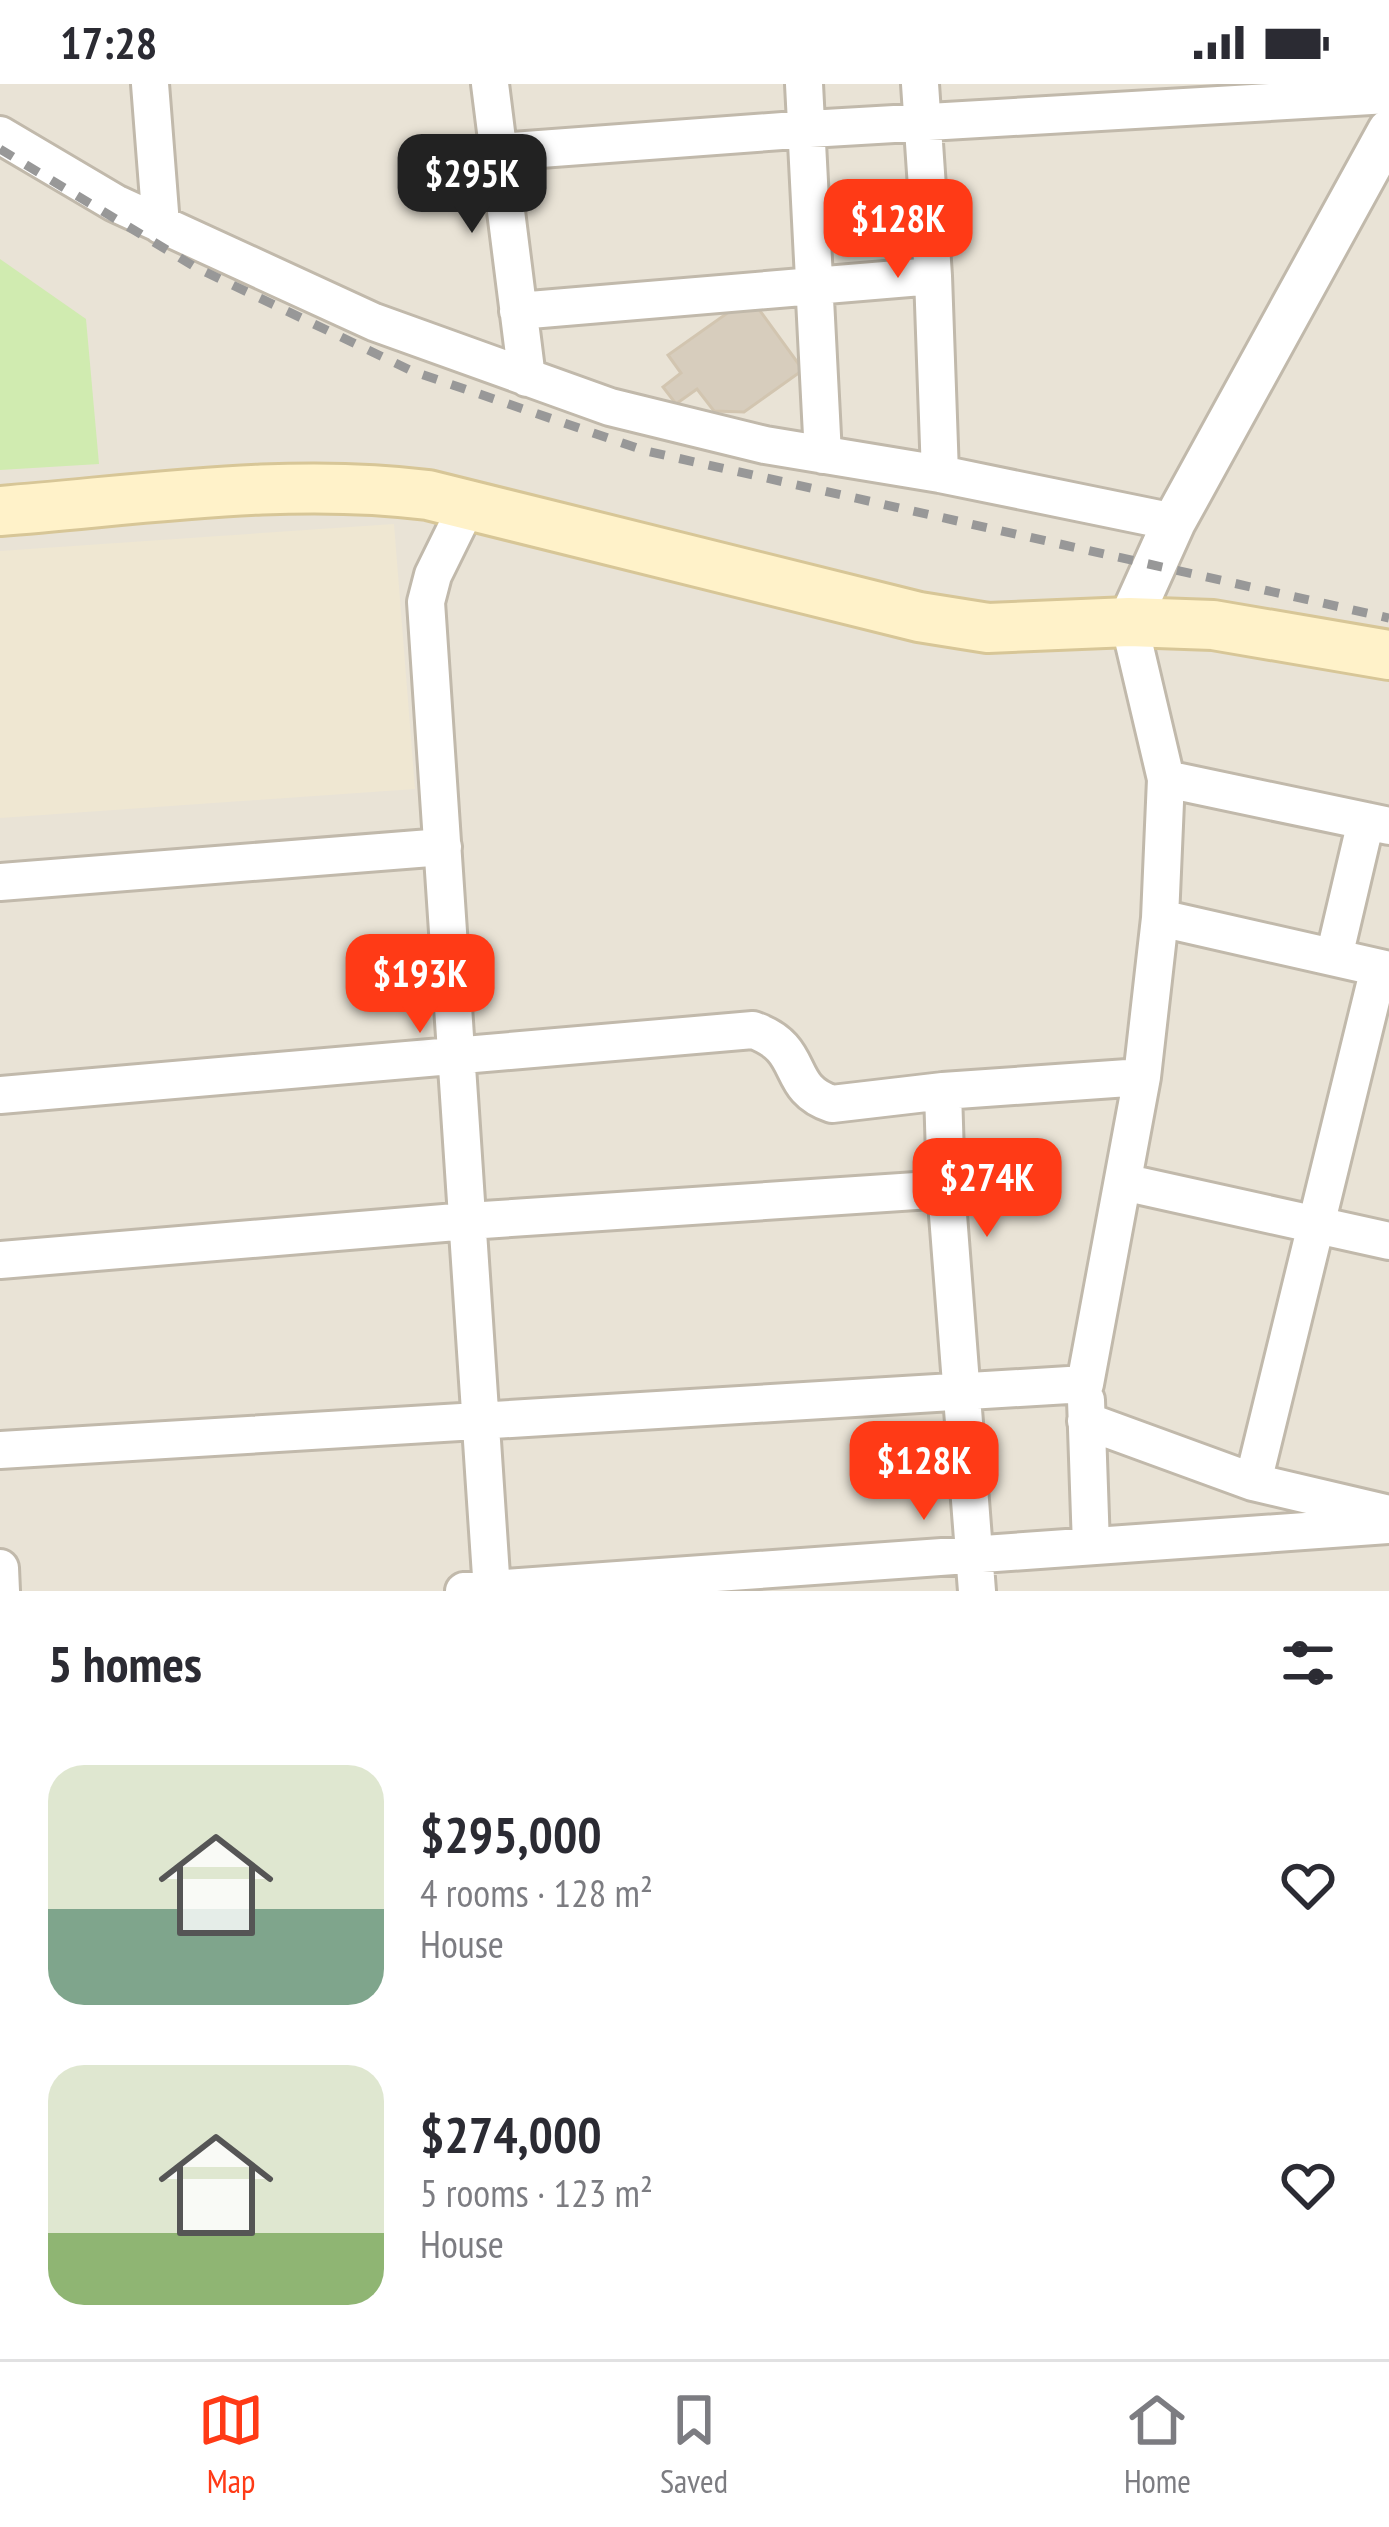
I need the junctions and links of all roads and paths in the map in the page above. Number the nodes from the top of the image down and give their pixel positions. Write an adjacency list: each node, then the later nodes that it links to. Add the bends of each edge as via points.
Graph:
1 (150, 84): 11 (street)
2 (490, 84): 10 (street)
3 (804, 84): 7 (street)
4 (920, 84): 6 (street)
5 (1389, 95): 6 (street)
6 (922, 122): 7 (street); 12 (street)
7 (808, 129): 10 (street); 13 (street)
8 (1389, 131): 20 (street)
9 (0, 135): 11 (street)
10 (499, 152): 14 (street)
11 (161, 225): 15 (street, via 374,322)
12 (933, 276): 13 (street); 17 (street)
13 (813, 286): 14 (street); 16 (street)
14 (518, 310): 15 (street)
15 (527, 378): 16 (street, via 676,426)
16 (823, 455): 17 (street)
17 (940, 474): 20 (street)
18 (468, 505): 19 (main road, via 370,488 315,488); 21 (main road, via 919,617 988,628); 25 (street, via 426,602)
19 (0, 511)
20 (1174, 522): 21 (street)
21 (1129, 622): 22 (main road, via 1213,625); 23 (street)
22 (1389, 655)
23 (1166, 778): 24 (street); 27 (street)
24 (1377, 824): 28 (street)
25 (442, 847): 26 (street); 30 (street)
26 (0, 882)
27 (1160, 918): 28 (street); 31 (street)
28 (1334, 957): 29 (street)
29 (1384, 969): 37 (street)
30 (457, 1054): 32 (street, via 753,1030 778,1039 816,1099 832,1104); 33 (street); 36 (street)
31 (1142, 1077): 32 (street); 34 (street)
32 (943, 1090): 35 (street)
33 (0, 1095)
34 (1123, 1182): 37 (street); 41 (street)
35 (946, 1189): 36 (street); 40 (street)
36 (468, 1221): 39 (street); 42 (street)
37 (1314, 1224): 38 (street); 44 (street)
38 (1389, 1241)
39 (0, 1260)
40 (962, 1392): 41 (street); 42 (street); 49 (street)
41 (1086, 1402): 44 (street); 47 (street)
42 (481, 1421): 43 (street); 50 (street)
43 (0, 1450)
44 (1253, 1482): 45 (street)
45 (1389, 1514)
46 (1389, 1525): 47 (street)
47 (1091, 1546): 49 (street)
48 (0, 1568): 51 (street)
49 (976, 1573): 50 (street)
50 (483, 1590)
51 (2, 1591)

